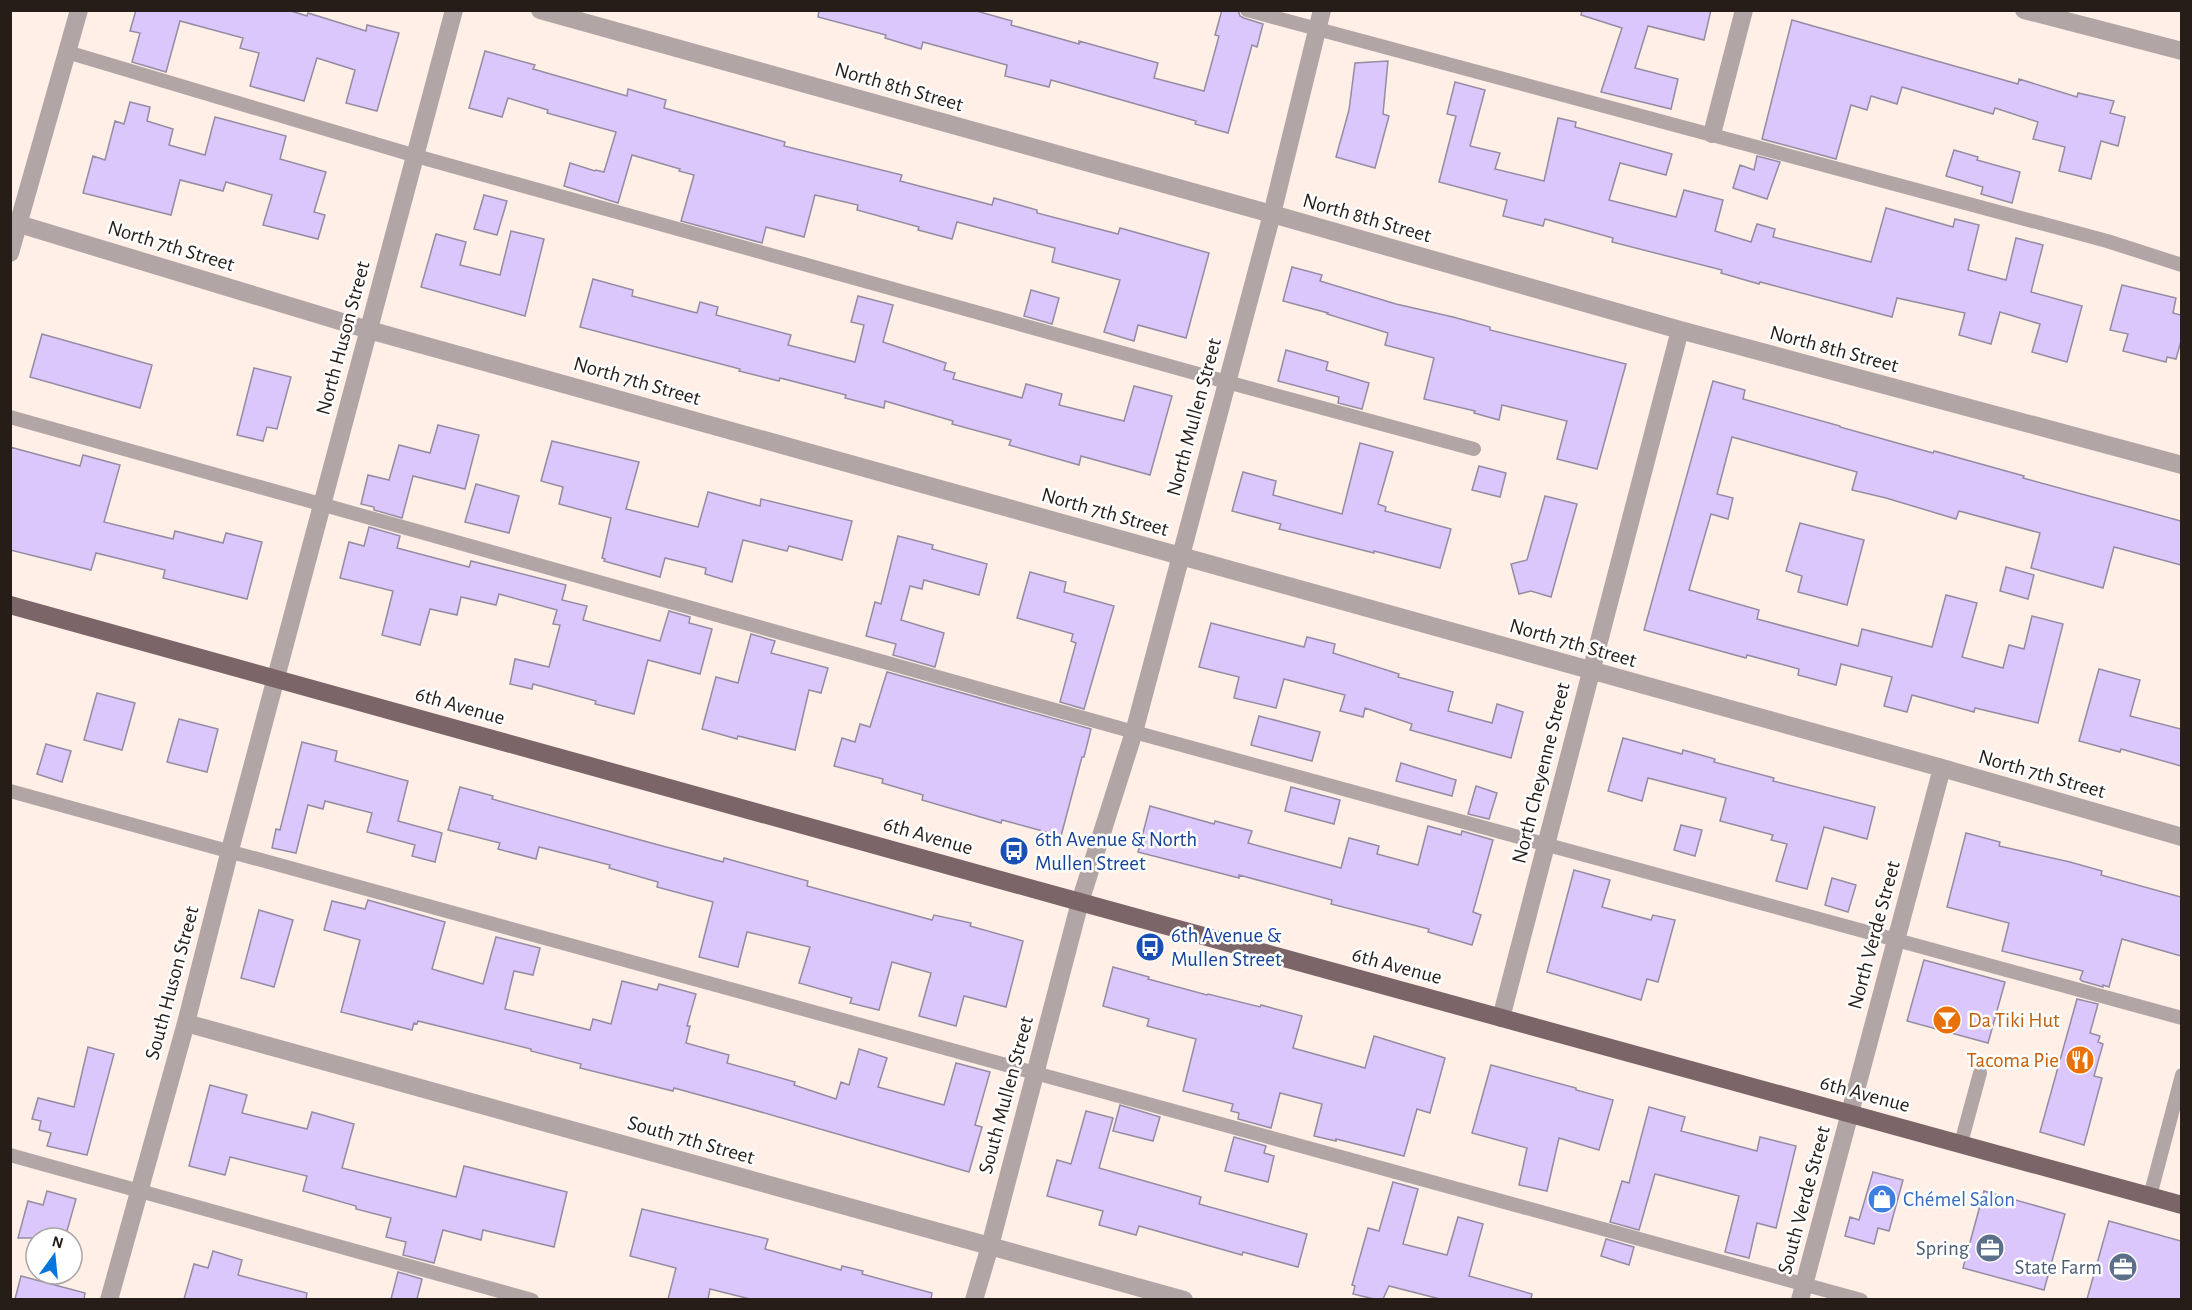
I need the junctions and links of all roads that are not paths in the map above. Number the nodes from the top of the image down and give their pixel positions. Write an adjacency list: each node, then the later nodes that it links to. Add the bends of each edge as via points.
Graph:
1 (79, 10): 10 (street)
2 (454, 10): 12 (street, North Huson Street)
3 (540, 10): 13 (street, North 8th Street)
4 (1247, 10): 8 (lane)
5 (1322, 10): 8 (street, North Mullen Street)
6 (1744, 10): 11 (street)
7 (2024, 10): 9 (street)
8 (1317, 31): 11 (lane); 13 (street, North Mullen Street)
9 (2181, 51)
10 (67, 52): 12 (lane); 14 (street)
11 (1712, 134): 16 (lane, via 2096,238)
12 (416, 156): 17 (street, North Huson Street); 19 (lane)
13 (1272, 214): 18 (street, North 8th Street); 19 (street, North Mullen Street)
14 (15, 222): 15 (street); 17 (street, North 7th Street)
15 (10, 253)
16 (2181, 265)
17 (369, 330): 23 (street, North Huson Street); 24 (street, North 7th Street)
18 (1680, 330): 22 (street, North 8th Street); 26 (street, North Cheyenne Street)
19 (1227, 382): 21 (lane); 24 (street, North Mullen Street)
20 (10, 417): 23 (lane)
21 (1474, 449)
22 (2181, 465)
23 (321, 505): 27 (street, North Huson Street); 28 (lane)
24 (1180, 557): 26 (street, North 7th Street); 28 (street, North Mullen Street)
25 (10, 604): 27 (main road, 6th Avenue)
26 (1590, 672): 29 (street, North 7th Street); 32 (street, North Cheyenne Street)
27 (276, 678): 33 (street, South Huson Street); 34 (main road, 6th Avenue)
28 (1134, 732): 32 (lane); 34 (street, North Mullen Street)
29 (1942, 768): 31 (street, North 7th Street); 35 (street, North Verde Street)
30 (10, 791): 33 (lane)
31 (2181, 837)
32 (1546, 844): 35 (lane); 36 (street, North Cheyenne Street)
33 (230, 850): 38 (street, South Huson Street); 39 (lane)
34 (1080, 902): 36 (main road, 6th Avenue); 39 (street, South Mullen Street)
35 (1896, 940): 37 (lane); 42 (street, North Verde Street)
36 (1501, 1018): 42 (main road, 6th Avenue)
37 (2181, 1018)
38 (186, 1023): 45 (street, South Huson Street); 48 (street, South 7th Street)
39 (1035, 1073): 48 (street, South Mullen Street); 49 (lane)
40 (1980, 1073): 43 (lane)
41 (2181, 1075): 46 (lane)
42 (1850, 1113): 43 (main road, 6th Avenue); 49 (street, South Verde Street)
43 (1961, 1143): 46 (main road, 6th Avenue)
44 (10, 1155): 45 (lane)
45 (139, 1190): 50 (street, South Huson Street); 51 (lane)
46 (2150, 1196): 47 (main road, 6th Avenue)
47 (2181, 1205)
48 (990, 1246): 52 (street, South Mullen Street); 53 (street, South 7th Street)
49 (1803, 1292): 54 (lane)
50 (109, 1299)
51 (532, 1299)
52 (974, 1299)
53 (1184, 1299)
54 (1861, 1299)

